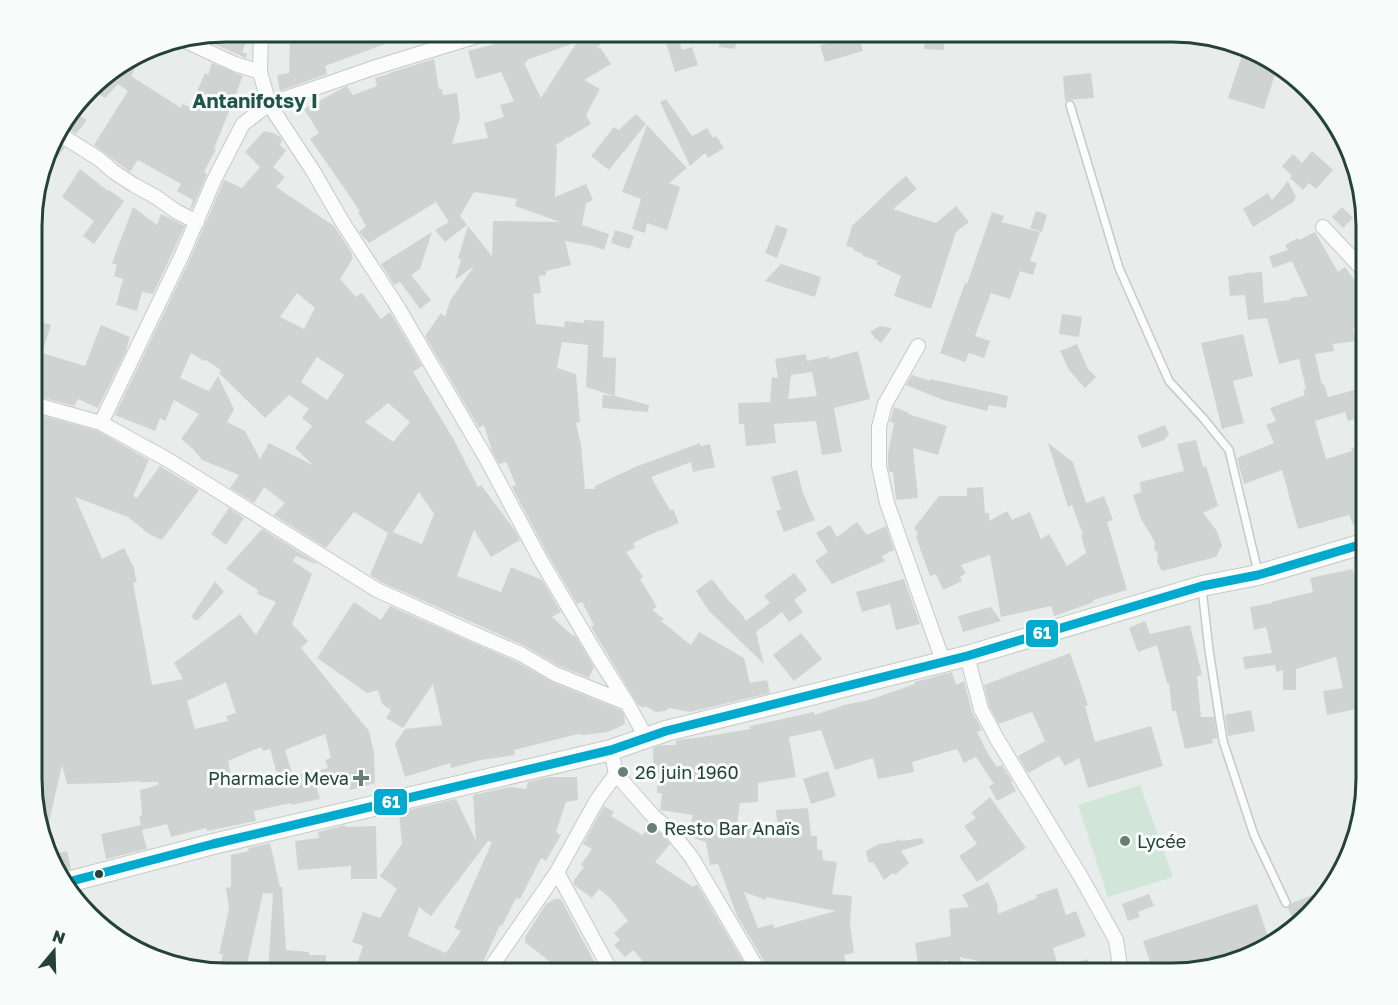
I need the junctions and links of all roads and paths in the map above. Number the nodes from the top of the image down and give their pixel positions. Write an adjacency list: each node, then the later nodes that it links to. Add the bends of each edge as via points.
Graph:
1 (261, 42): 4 (street)
2 (458, 42): 5 (street)
3 (194, 45): 4 (street)
4 (260, 72): 5 (street)
5 (269, 104): 8 (street, via 243,124); 19 (street, via 398,306 540,559)
6 (1070, 105): 15 (lane, via 1119,268 1169,381 1229,450)
7 (65, 138): 8 (street)
8 (196, 222): 13 (street)
9 (1323, 227): 10 (street)
10 (1356, 262)
11 (918, 346): 18 (street, via 885,404 879,427 879,466)
12 (42, 407): 13 (street)
13 (101, 423): 19 (street, via 170,461 377,590 521,654 555,674)
14 (1356, 548): 15 (main road)
15 (1258, 575): 16 (main road)
16 (1202, 586): 17 (main road); 25 (lane, via 1224,741 1254,835)
17 (967, 656): 18 (main road); 29 (street, via 981,709 1116,940)
18 (943, 662): 20 (main road)
19 (627, 703): 20 (street)
20 (646, 737): 21 (main road)
21 (611, 750): 22 (street); 24 (main road, via 213,844)
22 (616, 774): 23 (street); 28 (street, via 692,858)
23 (557, 872): 26 (street); 27 (street)
24 (73, 881)
25 (1286, 903)
26 (494, 963)
27 (607, 963)
28 (753, 963)
29 (1119, 963)

